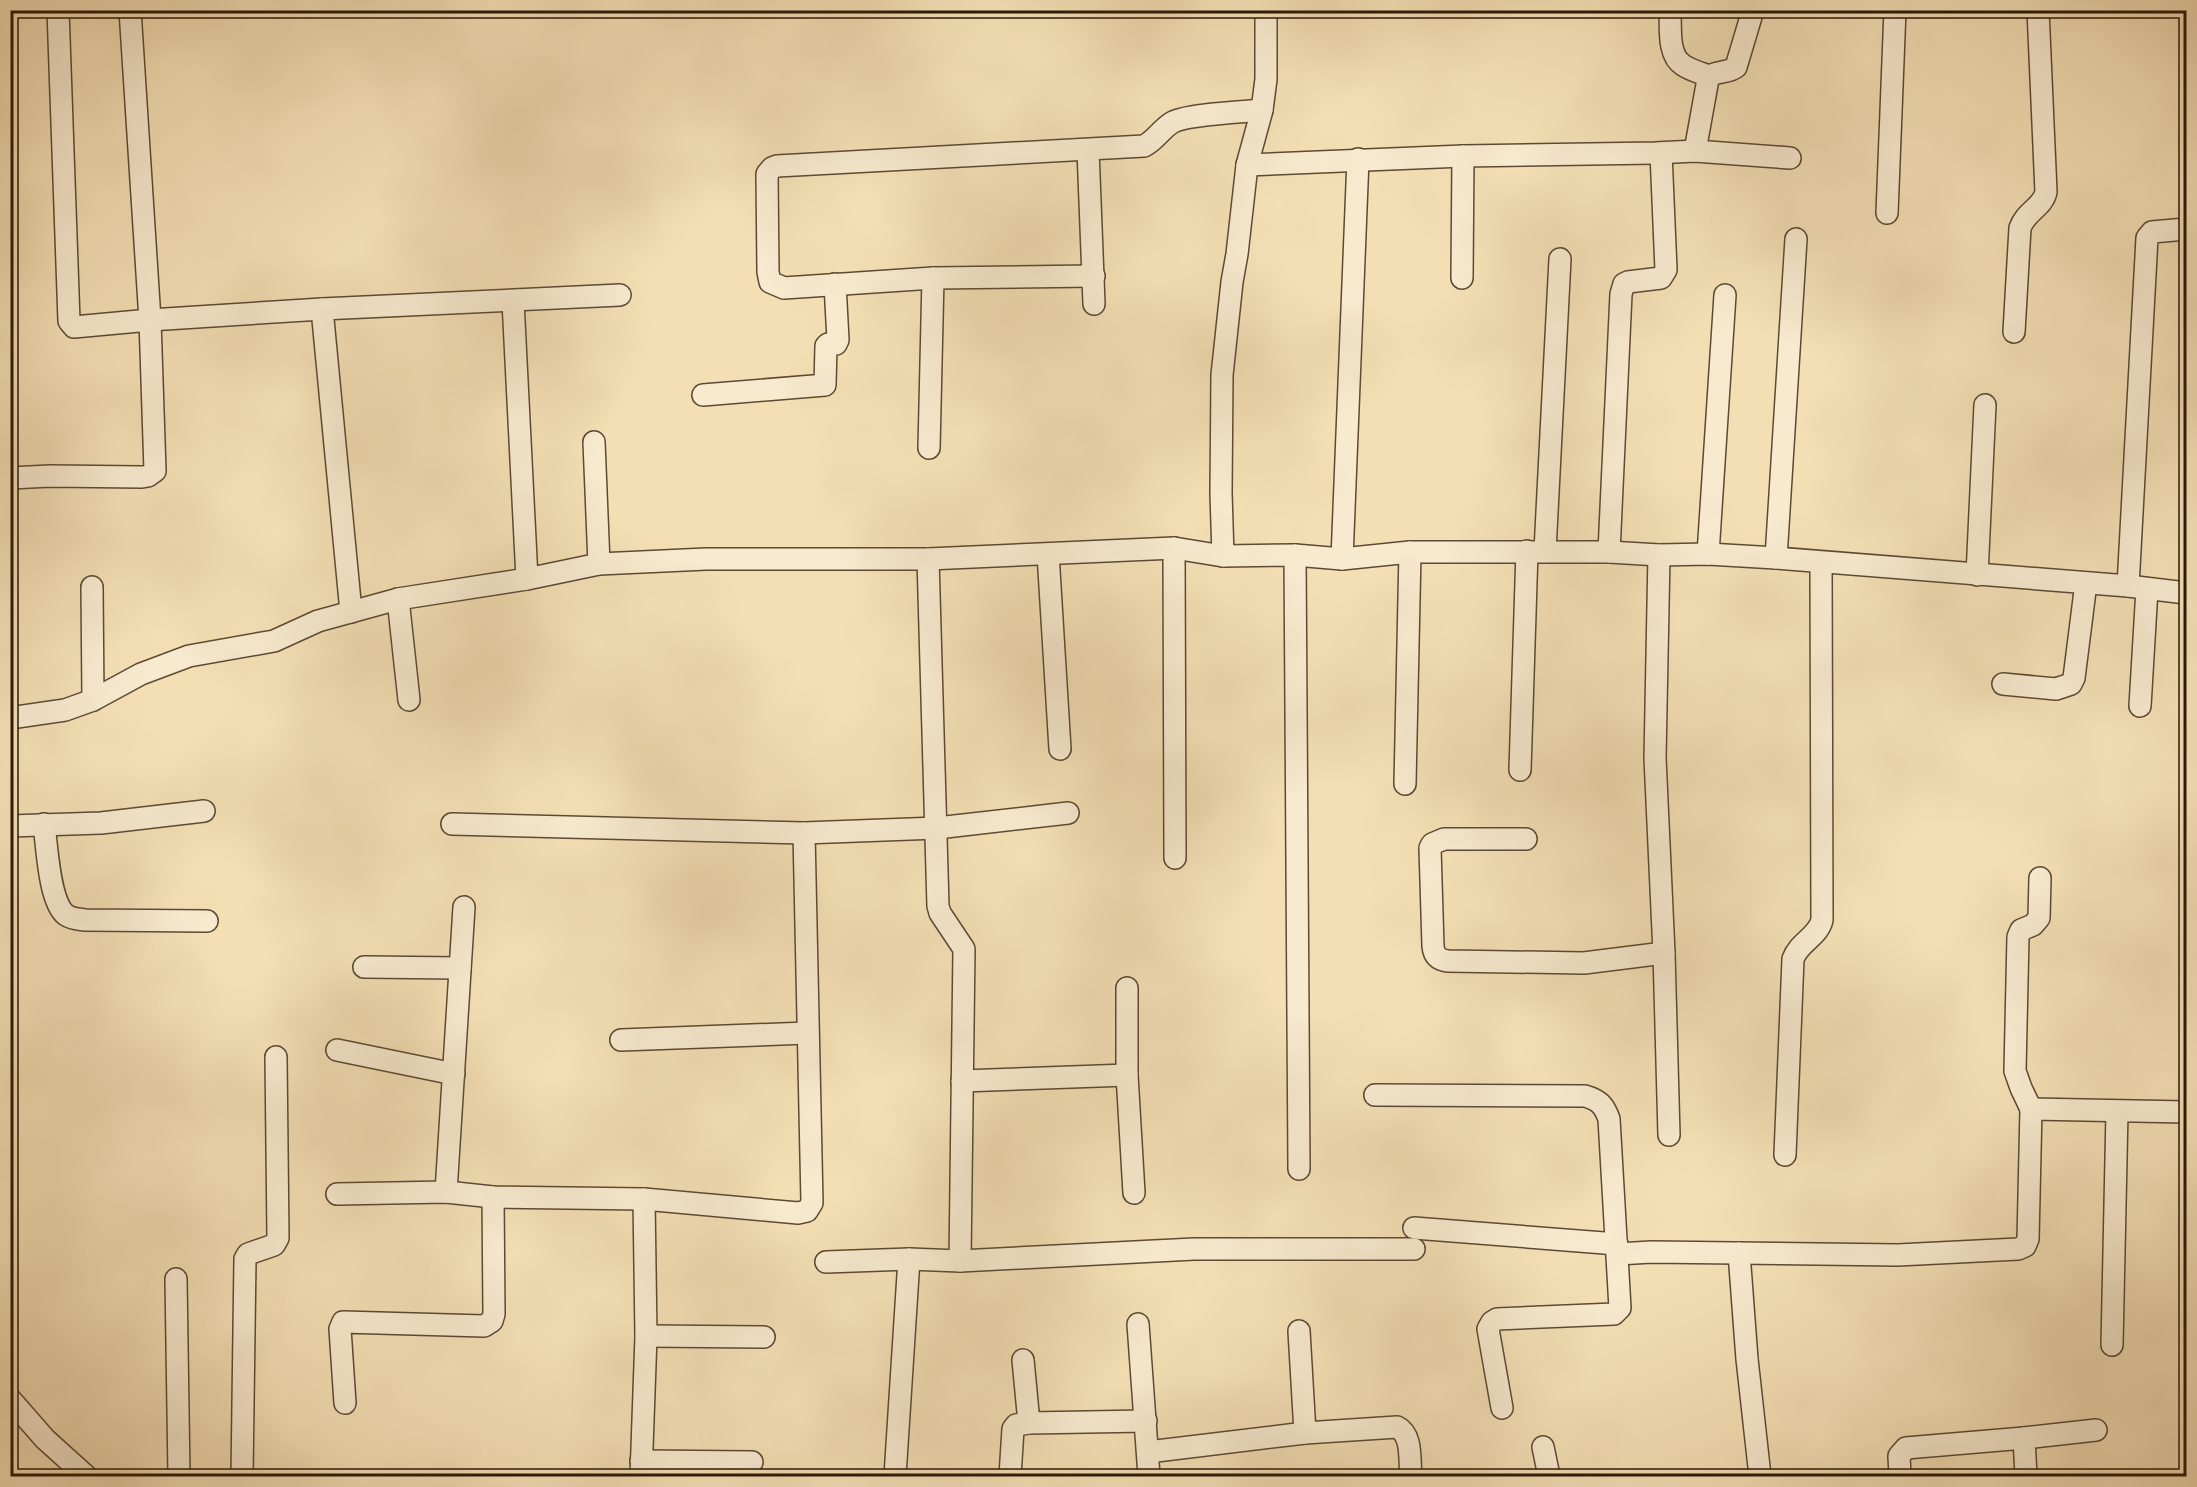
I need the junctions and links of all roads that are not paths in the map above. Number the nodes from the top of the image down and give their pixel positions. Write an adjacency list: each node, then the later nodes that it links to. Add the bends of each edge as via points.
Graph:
1 (58, 10): 30 (street, via 69,321 78,328)
2 (130, 10): 30 (street)
3 (1266, 10): 9 (street)
4 (1670, 10): 8 (street, via 1676,58 1684,66)
5 (1753, 10): 8 (street, via 1736,67)
6 (1894, 10): 17 (street)
7 (2038, 10): 31 (street, via 2046,192 2020,228)
8 (1709, 76): 11 (street)
9 (1262, 110): 10 (street, via 1180,119 1144,146); 16 (street)
10 (1088, 150): 21 (street); 24 (street, via 772,168 767,178 770,282 784,288)
11 (1695, 151): 12 (street); 14 (street)
12 (1661, 153): 13 (street); 40 (street, via 1666,270 1661,278 1624,284 1621,294)
13 (1463, 156): 15 (street); 23 (street)
14 (1790, 158)
15 (1358, 159): 16 (street); 48 (street)
16 (1247, 165): 45 (street, via 1222,375)
17 (1887, 213)
18 (2187, 229): 55 (street, via 2152,232 2147,238)
19 (1796, 239): 46 (street)
20 (1560, 259): 38 (street)
21 (1094, 276): 22 (street); 28 (street)
22 (933, 278): 24 (street); 35 (street)
23 (1462, 278)
24 (836, 284): 32 (street, via 838,340 826,346 825,385)
25 (1725, 295): 42 (street)
26 (620, 296): 27 (street)
27 (513, 301): 29 (street); 52 (street)
28 (1094, 304)
29 (322, 309): 30 (street); 58 (street)
30 (150, 320): 36 (street, via 156,465 153,474)
31 (2014, 332)
32 (703, 395)
33 (1985, 405): 51 (street)
34 (594, 442): 50 (street)
35 (929, 448)
36 (10, 478)
37 (1174, 548): 41 (street); 45 (street); 75 (street)
38 (1536, 551): 39 (street); 40 (street); 65 (street)
39 (1410, 552): 48 (street); 66 (street)
40 (1609, 552): 44 (street)
41 (1048, 554): 47 (street); 64 (street)
42 (1708, 554): 44 (street); 46 (street)
43 (1295, 555): 45 (street); 48 (street); 96 (street)
44 (1659, 555): 79 (street, via 1654,758)
45 (1223, 556)
46 (1776, 558): 49 (street)
47 (928, 559): 50 (street, via 706,559); 72 (street)
48 (1342, 559)
49 (1821, 563): 51 (street); 95 (street, via 1822,920 1793,959)
50 (599, 564): 52 (street)
51 (1977, 575): 53 (street)
52 (527, 579): 57 (street)
53 (2086, 583): 55 (street); 59 (street, via 2072,684 2056,689)
54 (92, 587): 60 (street)
55 (2138, 587): 56 (street); 62 (street)
56 (2187, 594)
57 (398, 599): 58 (street); 61 (street)
58 (351, 612): 60 (street, via 318,621 274,641 189,656 141,674)
59 (2003, 684)
60 (93, 700): 63 (street, via 64,710)
61 (409, 700)
62 (2140, 706)
63 (10, 718)
64 (1060, 749)
65 (1520, 770)
66 (1405, 784)
67 (204, 811): 69 (street, via 101,824)
68 (1068, 813): 72 (street)
69 (44, 824): 71 (street); 78 (street, via 56,899 66,915 84,920)
70 (452, 824): 73 (street)
71 (10, 825)
72 (937, 828): 73 (street); 89 (street, via 938,906 964,949)
73 (804, 833): 83 (street)
74 (1526, 839): 79 (street, via 1444,839 1432,844 1433,946 1438,958 1584,963)
75 (1175, 858)
76 (2040, 878): 91 (street, via 2039,918 2021,930 2018,937 2015,1071)
77 (464, 907): 81 (street)
78 (207, 921)
79 (1664, 953): 94 (street)
80 (364, 967): 81 (street)
81 (460, 968): 87 (street)
82 (1127, 988): 88 (street)
83 (807, 1033): 84 (street); 101 (street, via 812,1203 807,1211)
84 (621, 1040)
85 (337, 1050): 87 (street)
86 (276, 1057): 130 (street, via 278,1238 274,1245 248,1254 245,1259)
87 (454, 1074): 97 (street)
88 (1127, 1074): 89 (street); 98 (street)
89 (962, 1082): 107 (street)
90 (1375, 1095): 104 (street, via 1586,1096 1601,1102 1609,1119)
91 (2031, 1109): 92 (street); 105 (street, via 2028,1239 2022,1248 1898,1255)
92 (2117, 1112): 93 (street); 114 (street)
93 (2187, 1112)
94 (1669, 1135)
95 (1785, 1155)
96 (1299, 1169)
97 (446, 1192): 99 (street); 100 (street)
98 (1134, 1192)
99 (337, 1194)
100 (493, 1197): 101 (street); 117 (street, via 492,1321 484,1326 343,1322 340,1329)
101 (644, 1199): 112 (street)
102 (1414, 1228): 104 (street)
103 (1414, 1249): 107 (street, via 1194,1249)
104 (1618, 1249): 105 (street); 118 (street, via 1618,1312 1492,1322 1488,1329)
105 (1738, 1253): 136 (street)
106 (909, 1259): 107 (street); 108 (street); 131 (street)
107 (960, 1261)
108 (826, 1262)
109 (176, 1279): 129 (street)
110 (1138, 1324): 119 (street)
111 (1299, 1331): 122 (street)
112 (646, 1336): 113 (street); 127 (street)
113 (764, 1336)
114 (2112, 1346)
115 (1023, 1360): 120 (street)
116 (10, 1399): 128 (street, via 45,1439)
117 (345, 1403)
118 (1502, 1408)
119 (1146, 1421): 120 (street); 125 (street)
120 (1029, 1423): 132 (street, via 1016,1425 1012,1431)
121 (2096, 1430): 123 (street)
122 (1305, 1433): 125 (street); 134 (street, via 1397,1427 1408,1439)
123 (2024, 1438): 137 (street, via 1906,1448 1899,1456); 138 (street)
124 (1543, 1447): 135 (street)
125 (1148, 1452): 133 (street)
126 (752, 1462): 127 (street)
127 (641, 1468)
128 (86, 1476)
129 (179, 1476)
130 (242, 1476)
131 (895, 1476)
132 (1010, 1476)
133 (1149, 1476)
134 (1411, 1476)
135 (1549, 1476)
136 (1760, 1476)
137 (1900, 1476)
138 (2026, 1476)

